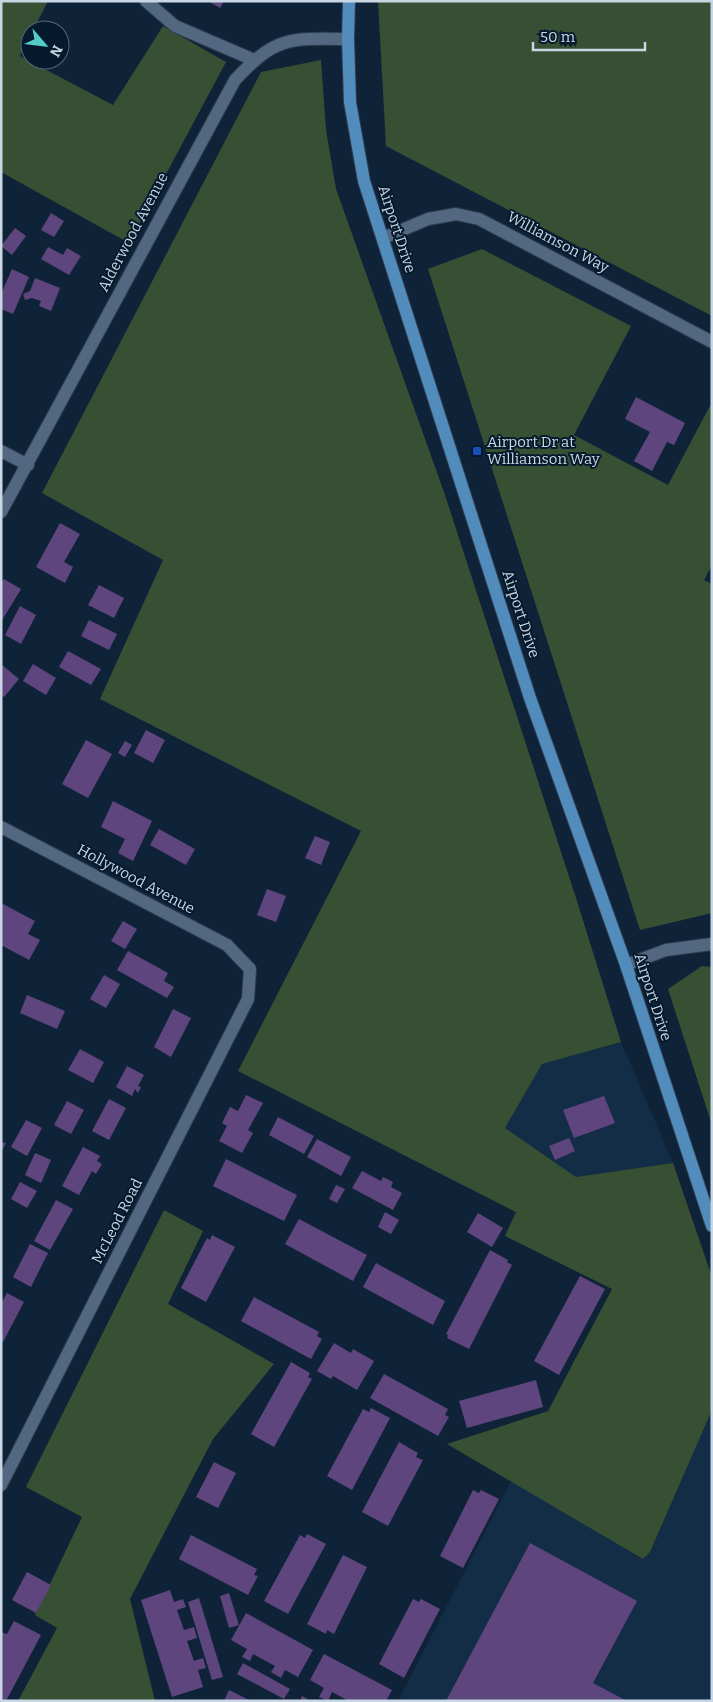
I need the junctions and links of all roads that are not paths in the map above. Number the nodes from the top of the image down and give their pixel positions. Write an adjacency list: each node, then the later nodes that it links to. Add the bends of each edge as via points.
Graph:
1 (146, 1): 4 (street, via 175,26)
2 (349, 1): 3 (main road, Airport Drive)
3 (348, 39): 4 (street, Alderwood Avenue, via 288,41 269,48); 5 (main road, Airport Drive, via 350,102 364,181)
4 (254, 60): 8 (street, Alderwood Avenue, via 222,100)
5 (383, 238): 6 (street, Williamson Way, via 428,219 456,214 479,219); 12 (main road, Airport Drive, via 530,698)
6 (712, 342)
7 (1, 451): 8 (street)
8 (28, 465): 9 (street, Alderwood Avenue)
9 (1, 512)
10 (1, 827): 13 (street, Hollywood Avenue, via 227,945)
11 (712, 944): 12 (street, via 666,950)
12 (626, 965): 14 (main road, Airport Drive)
13 (250, 969): 15 (street, McLeod Road, via 248,999)
14 (712, 1226)
15 (1, 1484)

